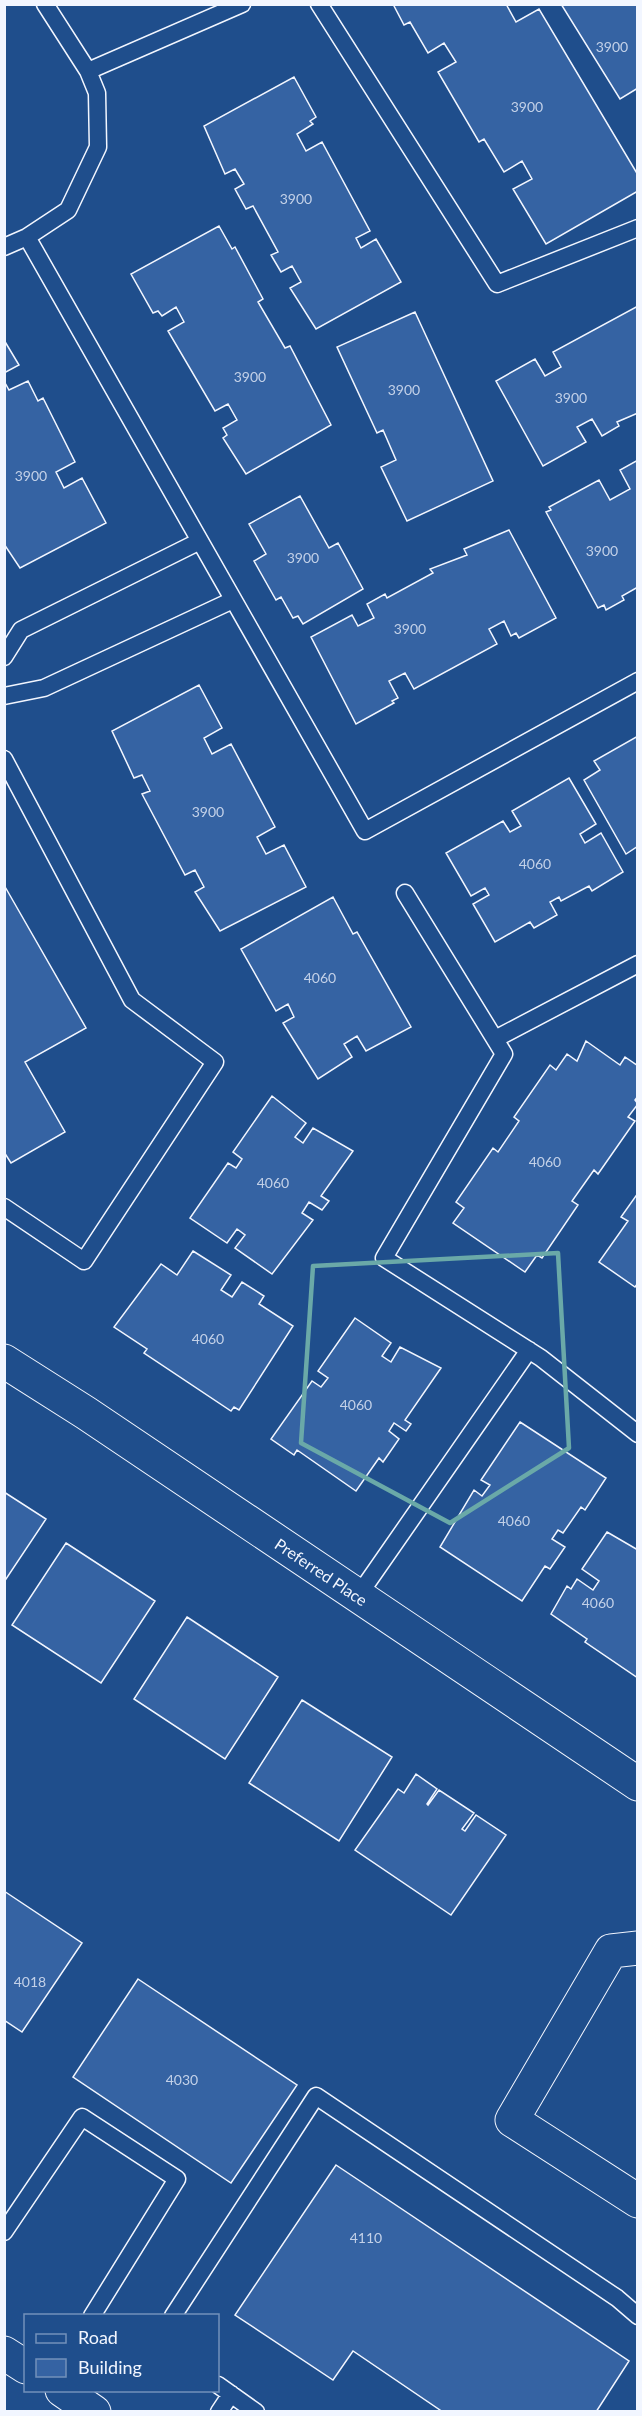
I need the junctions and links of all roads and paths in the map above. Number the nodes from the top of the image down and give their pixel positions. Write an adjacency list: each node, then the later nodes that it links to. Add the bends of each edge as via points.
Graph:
1 (45, 4): 4 (lane)
2 (242, 4): 4 (lane)
3 (319, 4): 5 (lane, via 497,284)
4 (88, 71): 6 (lane, via 97,93 98,147 68,210)
5 (638, 228)
6 (27, 237): 7 (lane); 8 (lane)
7 (4, 247)
8 (200, 541): 9 (lane); 10 (lane, via 21,630)
9 (233, 600): 11 (lane, via 365,831); 12 (lane, via 44,688)
10 (4, 657)
11 (638, 681)
12 (4, 696)
13 (4, 759): 17 (lane, via 132,1000 215,1062 84,1262)
14 (405, 893): 16 (lane)
15 (638, 964): 16 (lane)
16 (495, 1039): 18 (lane, via 504,1054 384,1258)
17 (4, 1207)
18 (529, 1350): 20 (lane); 21 (lane)
19 (4, 1361): 21 (street, Preferred Place)
20 (638, 1434)
21 (358, 1596): 22 (street, Preferred Place)
22 (638, 1784)
23 (638, 1948): 24 (street, via 611,1950 512,2120)
24 (638, 2201)
25 (4, 2232): 26 (lane, via 82,2117 177,2179)
26 (93, 2314)
27 (174, 2314): 28 (lane, via 316,2096 617,2298)
28 (638, 2316)
29 (4, 2353): 30 (street)
30 (24, 2366)
31 (224, 2390): 34 (lane); 35 (lane)
32 (64, 2392): 33 (street)
33 (94, 2412)
34 (219, 2412)
35 (256, 2412)

